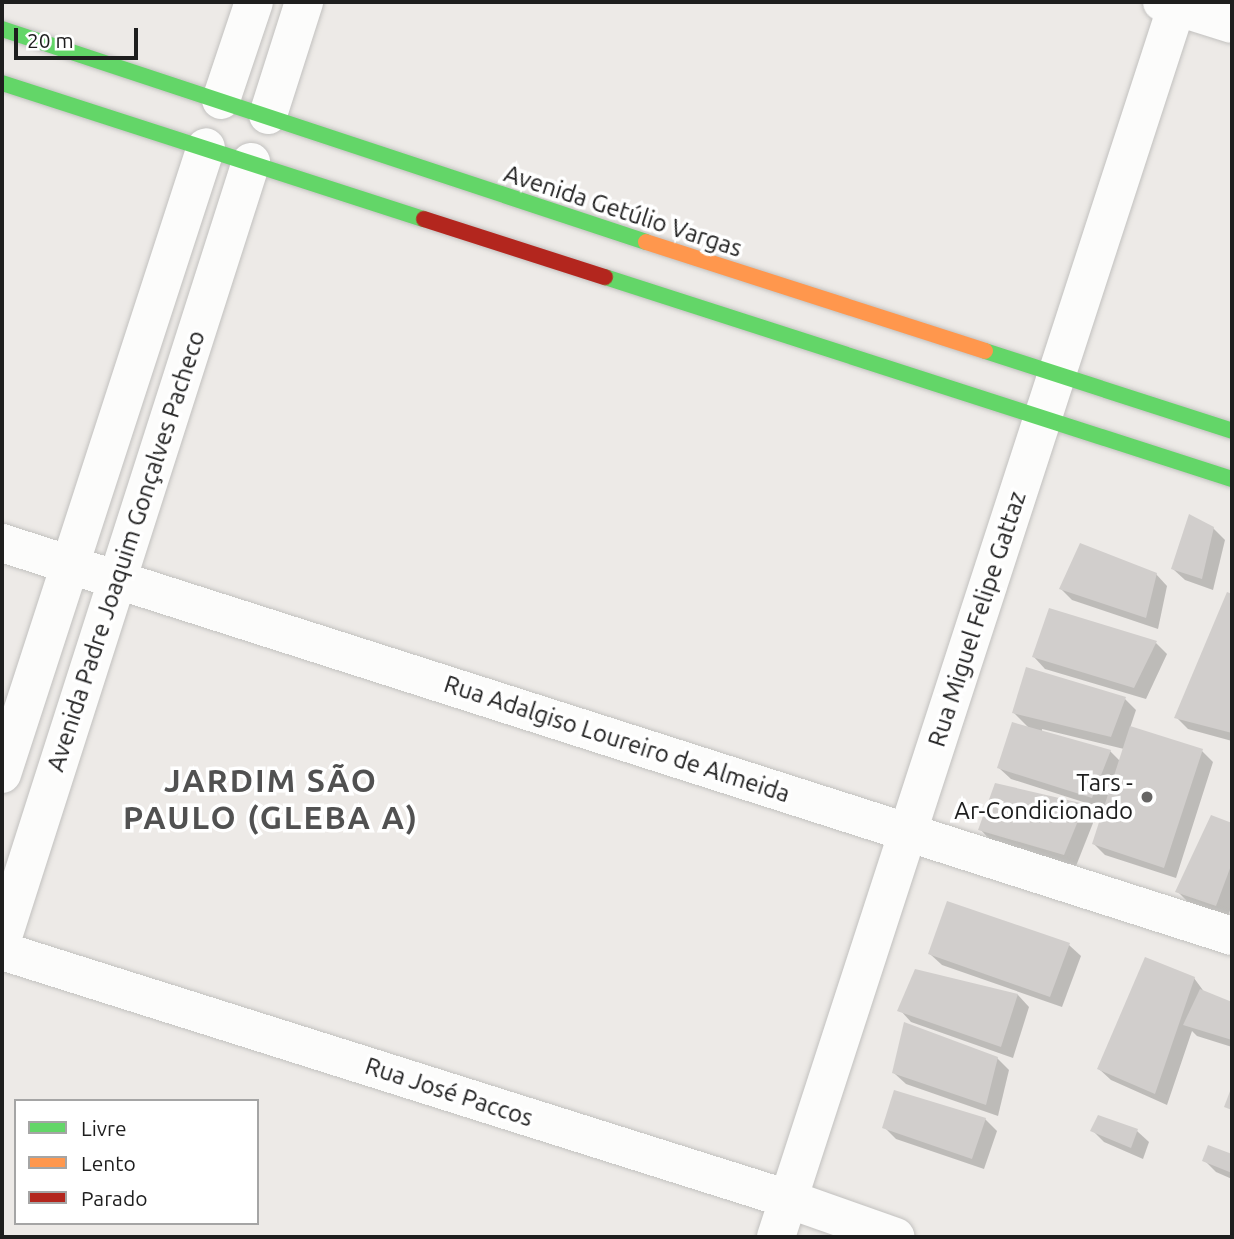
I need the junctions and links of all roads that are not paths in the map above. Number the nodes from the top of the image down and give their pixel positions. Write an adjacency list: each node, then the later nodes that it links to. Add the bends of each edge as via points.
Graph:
1 (254, 2): 7 (street, Avenida Padre Joaquim Gonçalves Pacheco)
2 (304, 2): 8 (street, Avenida Padre Joaquim Gonçalves Pacheco)
3 (1172, 3): 4 (street); 9 (street, Rua Miguel Felipe Gattaz)
4 (1232, 24)
5 (2, 29): 7 (street, Avenida Getúlio Vargas)
6 (2, 83): 7 (street, Avenida Getúlio Vargas)
7 (213, 125): 8 (street, Avenida Getúlio Vargas); 8 (street, Avenida Getúlio Vargas); 14 (street, Avenida Padre Joaquim Gonçalves Pacheco)
8 (260, 139): 9 (street, Avenida Getúlio Vargas, via 393,160); 10 (street, Avenida Getúlio Vargas); 15 (street, Avenida Padre Joaquim Gonçalves Pacheco)
9 (1056, 375): 10 (street, Rua Miguel Felipe Gattaz); 11 (street, Avenida Getúlio Vargas)
10 (1042, 418): 12 (street, Avenida Getúlio Vargas); 17 (street, Rua Miguel Felipe Gattaz)
11 (1232, 431)
12 (1232, 479)
13 (2, 543): 14 (street, Rua Adalgiso Loureiro de Almeida)
14 (70, 566): 15 (street, Rua Adalgiso Loureiro de Almeida); 16 (street, Avenida Padre Joaquim Gonçalves Pacheco)
15 (116, 581): 17 (street, Rua Adalgiso Loureiro de Almeida); 19 (street, Avenida Padre Joaquim Gonçalves Pacheco)
16 (2, 774)
17 (908, 831): 18 (street, Rua Adalgiso Loureiro de Almeida); 21 (street, Rua Miguel Felipe Gattaz)
18 (1232, 936)
19 (2, 940)
20 (2, 951): 21 (street, Rua José Paccos)
21 (788, 1199): 22 (street, Rua Miguel Felipe Gattaz); 23 (street, Rua José Paccos)
22 (776, 1237)
23 (896, 1237)

